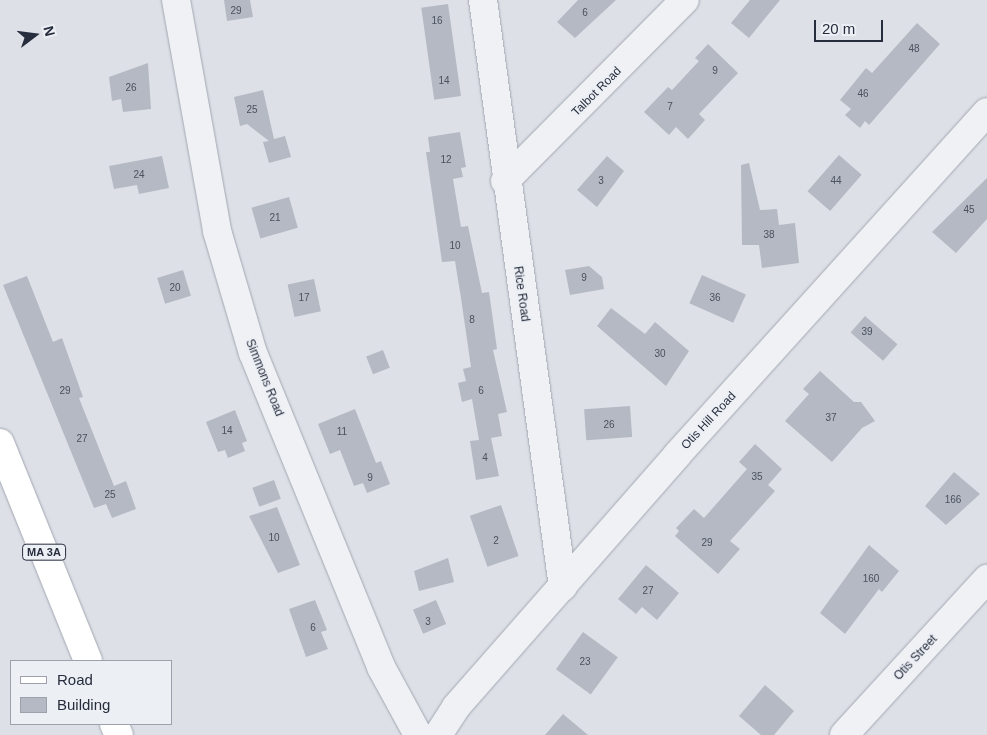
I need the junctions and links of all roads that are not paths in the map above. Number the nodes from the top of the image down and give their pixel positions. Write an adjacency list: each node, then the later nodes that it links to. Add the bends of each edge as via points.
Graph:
1 (176, 0): 10 (street, Simmons Road, via 217,232 253,352 381,667)
2 (483, 0): 5 (street, Rice Road)
3 (686, 0): 5 (street, Talbot Road)
4 (987, 112): 8 (street, Otis Hill Road)
5 (505, 181): 8 (street, Rice Road)
6 (0, 443): 9 (main road, MA 3A)
7 (987, 579): 12 (street, Otis Street)
8 (563, 587): 11 (street, Otis Hill Road, via 456,707)
9 (88, 660)
10 (418, 735)
11 (438, 735)
12 (844, 735)

